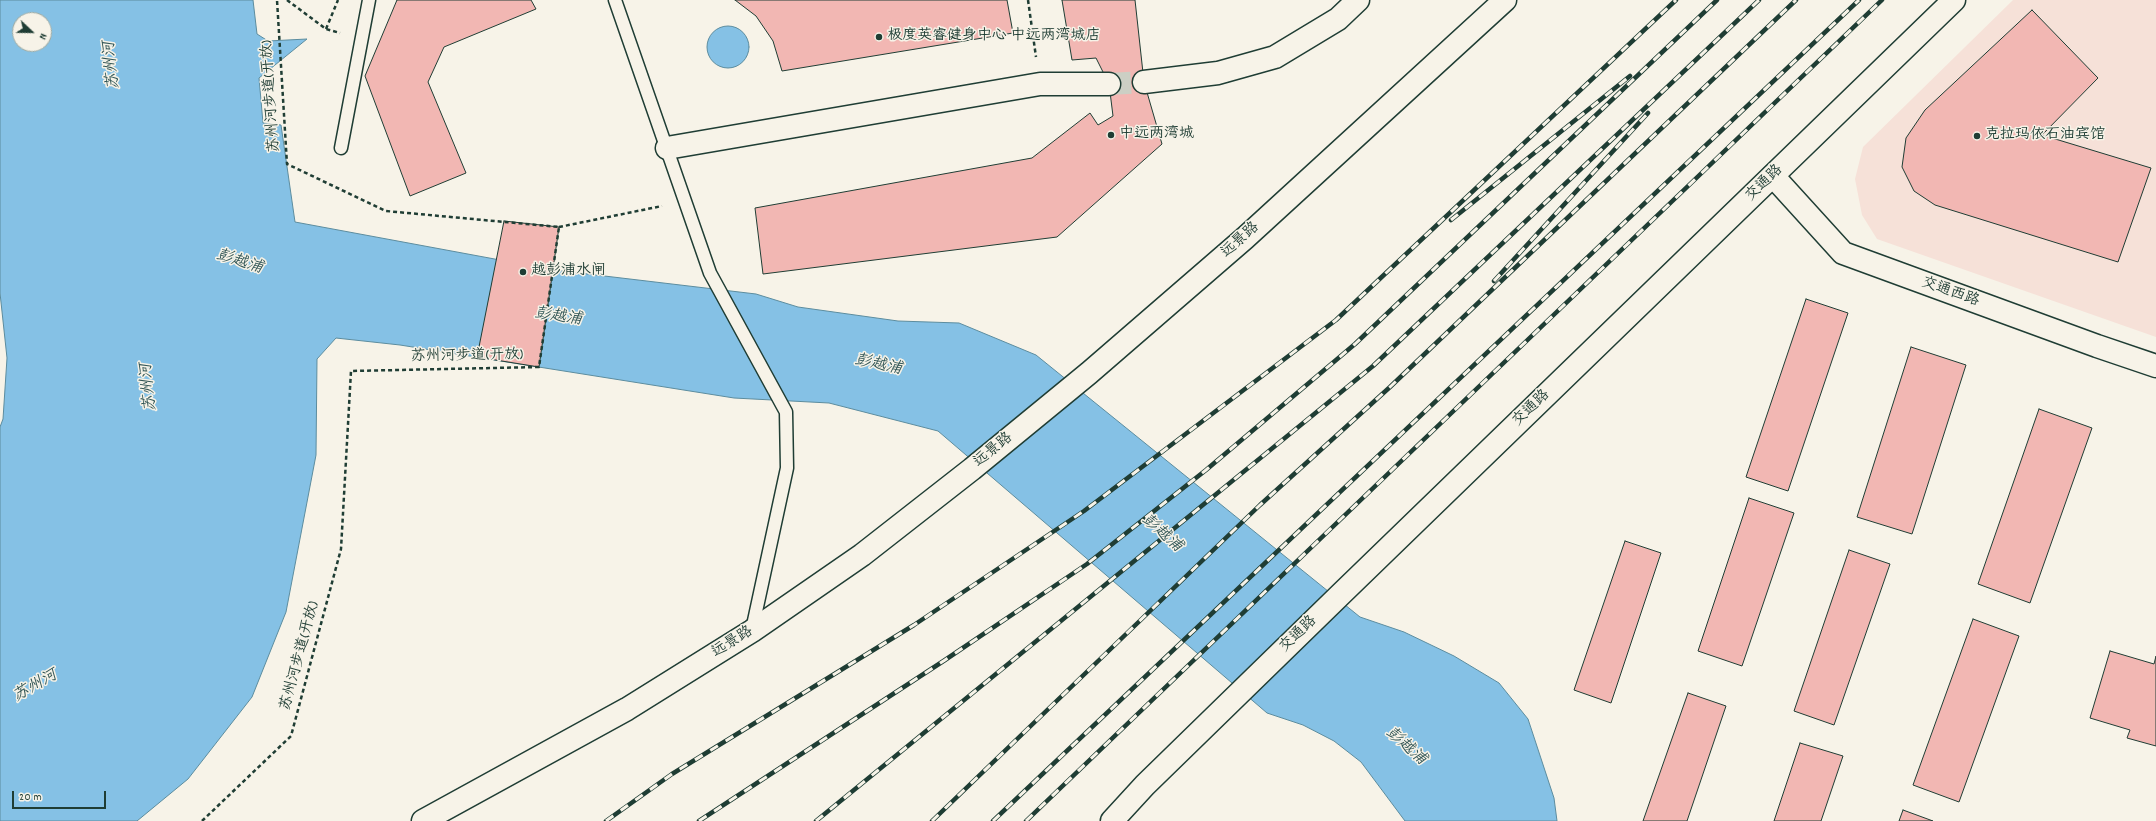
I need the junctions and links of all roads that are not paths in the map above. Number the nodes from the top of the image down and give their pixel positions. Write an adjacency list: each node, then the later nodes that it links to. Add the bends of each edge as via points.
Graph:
1 (369, 0): 8 (lane)
2 (615, 0): 9 (lane)
3 (1358, 0): 6 (street, via 1338,19 1275,57 1218,73)
4 (1505, 0): 12 (street, 远景路, via 1245,238 1089,373 862,555)
5 (1954, 0): 10 (street, 交通路)
6 (1144, 82)
7 (1109, 84): 9 (street, via 1040,84)
8 (341, 148)
9 (667, 148): 12 (lane, via 710,273 786,412 787,468)
10 (1773, 176): 11 (street, 交通西路, via 1843,253); 14 (street, 交通路, via 1145,785)
11 (2156, 366)
12 (752, 631): 13 (street, 远景路, via 627,709)
13 (423, 821)
14 (1112, 821)

